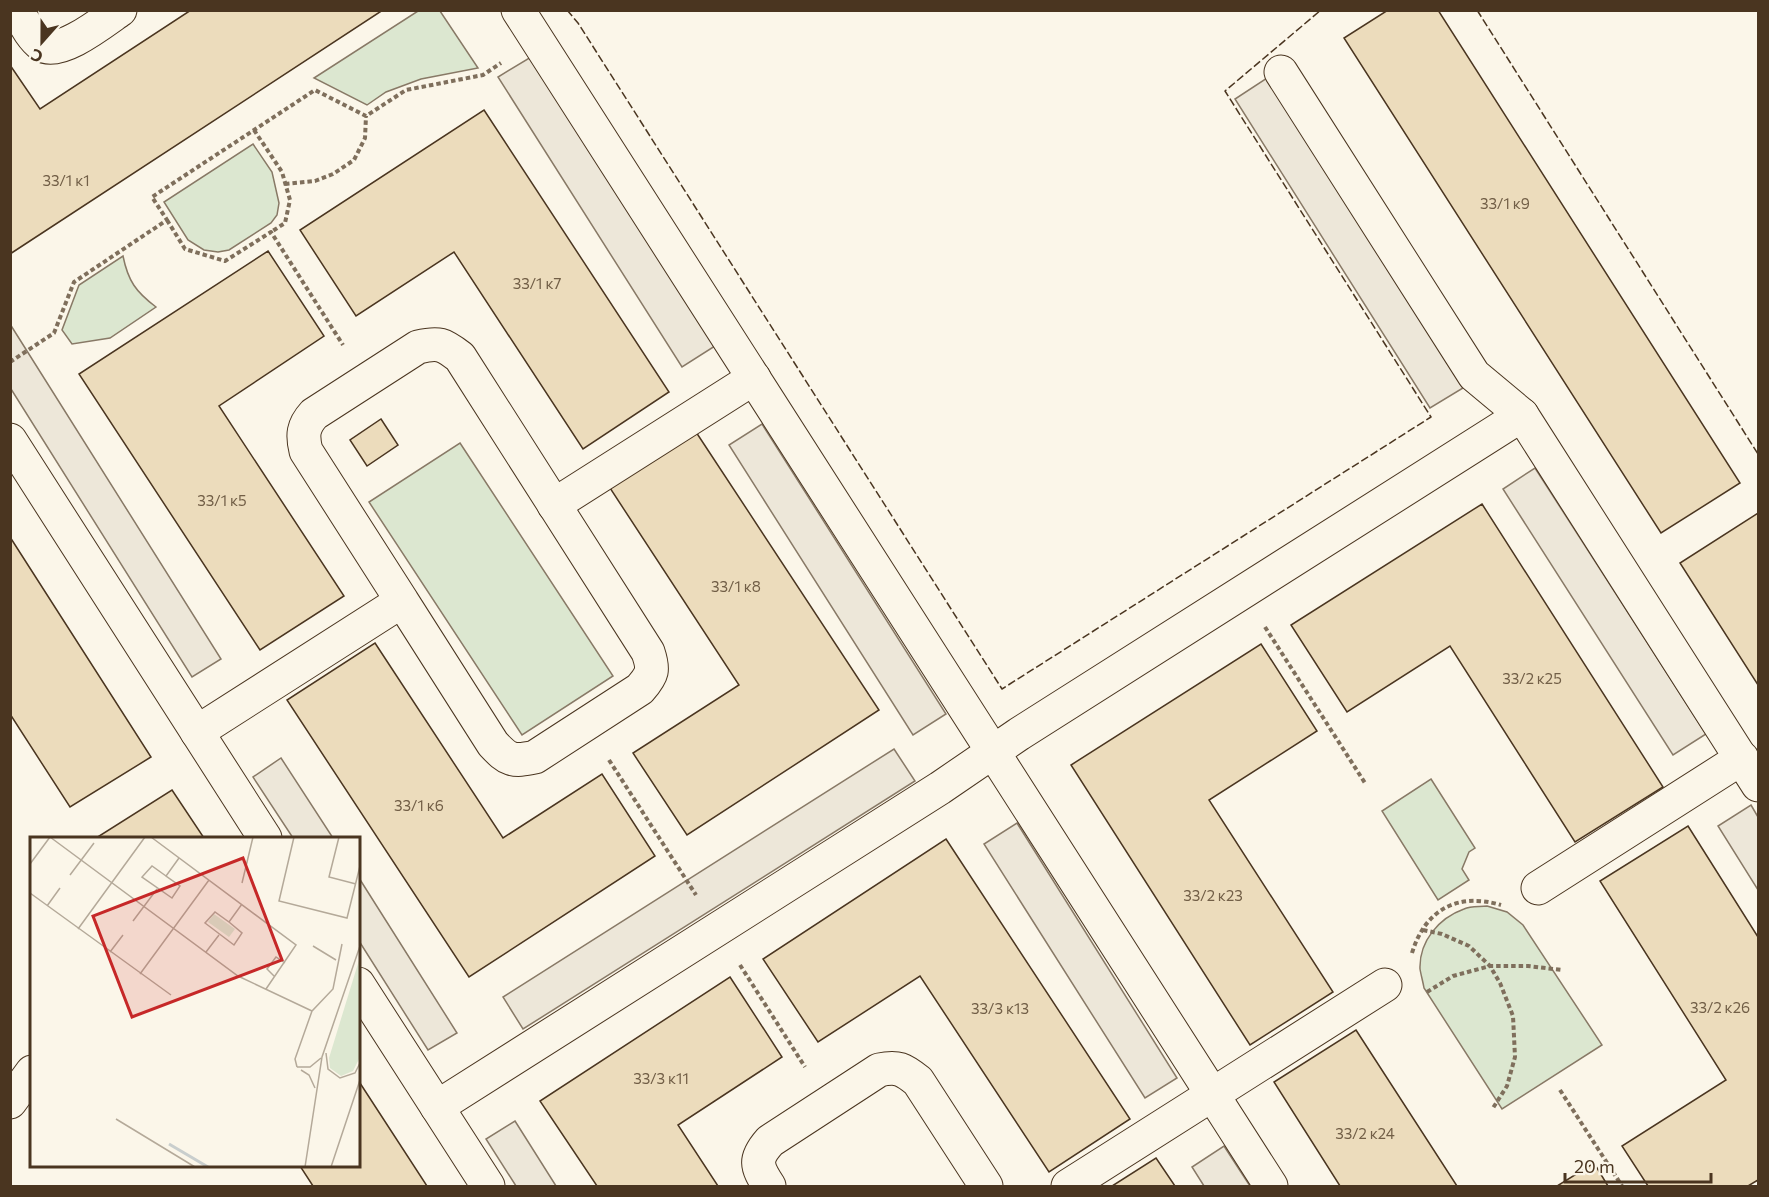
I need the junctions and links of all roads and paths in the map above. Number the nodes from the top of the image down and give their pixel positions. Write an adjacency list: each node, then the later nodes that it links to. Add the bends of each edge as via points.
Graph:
1 (17, 10): 2 (lane, via 33,36 43,46 53,48 66,45)
2 (120, 10)
3 (518, 10): 4 (lane)
4 (537, 39): 6 (path, via 483,75 406,90); 12 (lane)
5 (1281, 72): 14 (lane, via 1474,375)
6 (366, 116): 7 (path, via 315,90); 8 (path, via 365,138 354,160 315,181)
7 (254, 130): 8 (path, via 282,172); 9 (path, via 152,196)
8 (285, 184): 10 (path, via 290,200 285,223)
9 (167, 220): 10 (path, via 185,249 225,261); 11 (path, via 74,282 54,333)
10 (271, 232): 13 (path)
11 (10, 362)
12 (754, 378): 16 (lane); 20 (lane)
13 (366, 381): 16 (lane, via 418,347 448,347 460,357); 18 (lane, via 314,414 305,424 303,438 306,451)
14 (1522, 415): 17 (lane); 21 (lane)
15 (10, 440): 19 (lane)
16 (554, 505): 18 (lane, via 648,652 652,666 649,680 640,689 535,757 505,757 493,744)
17 (1243, 592): 20 (lane); 22 (path)
18 (402, 601): 19 (lane)
19 (197, 732): 23 (lane)
20 (993, 752): 35 (lane); 37 (lane)
21 (1750, 772): 24 (lane)
22 (1365, 783)
23 (264, 837)
24 (1538, 888)
25 (1510, 908): 26 (path, via 1461,901 1444,908)
26 (1422, 930): 27 (path); 28 (path, via 1468,946)
27 (1410, 960)
28 (1490, 966): 29 (path); 32 (path, via 1453,976); 38 (path, via 1513,1016 1515,1057 1507,1086)
29 (1562, 970)
30 (1385, 985): 35 (lane)
31 (360, 987): 37 (lane)
32 (1421, 996)
33 (30, 1075): 36 (lane)
34 (1560, 1090): 44 (path)
35 (1212, 1095): 42 (lane); 43 (lane)
36 (10, 1102)
37 (437, 1107): 39 (lane)
38 (1493, 1108)
39 (488, 1186)
40 (769, 1186): 41 (lane, via 758,1166 760,1152 770,1141 879,1070 892,1067 905,1070 918,1081)
41 (987, 1186)
42 (1068, 1186)
43 (1271, 1186)
44 (1622, 1186)

